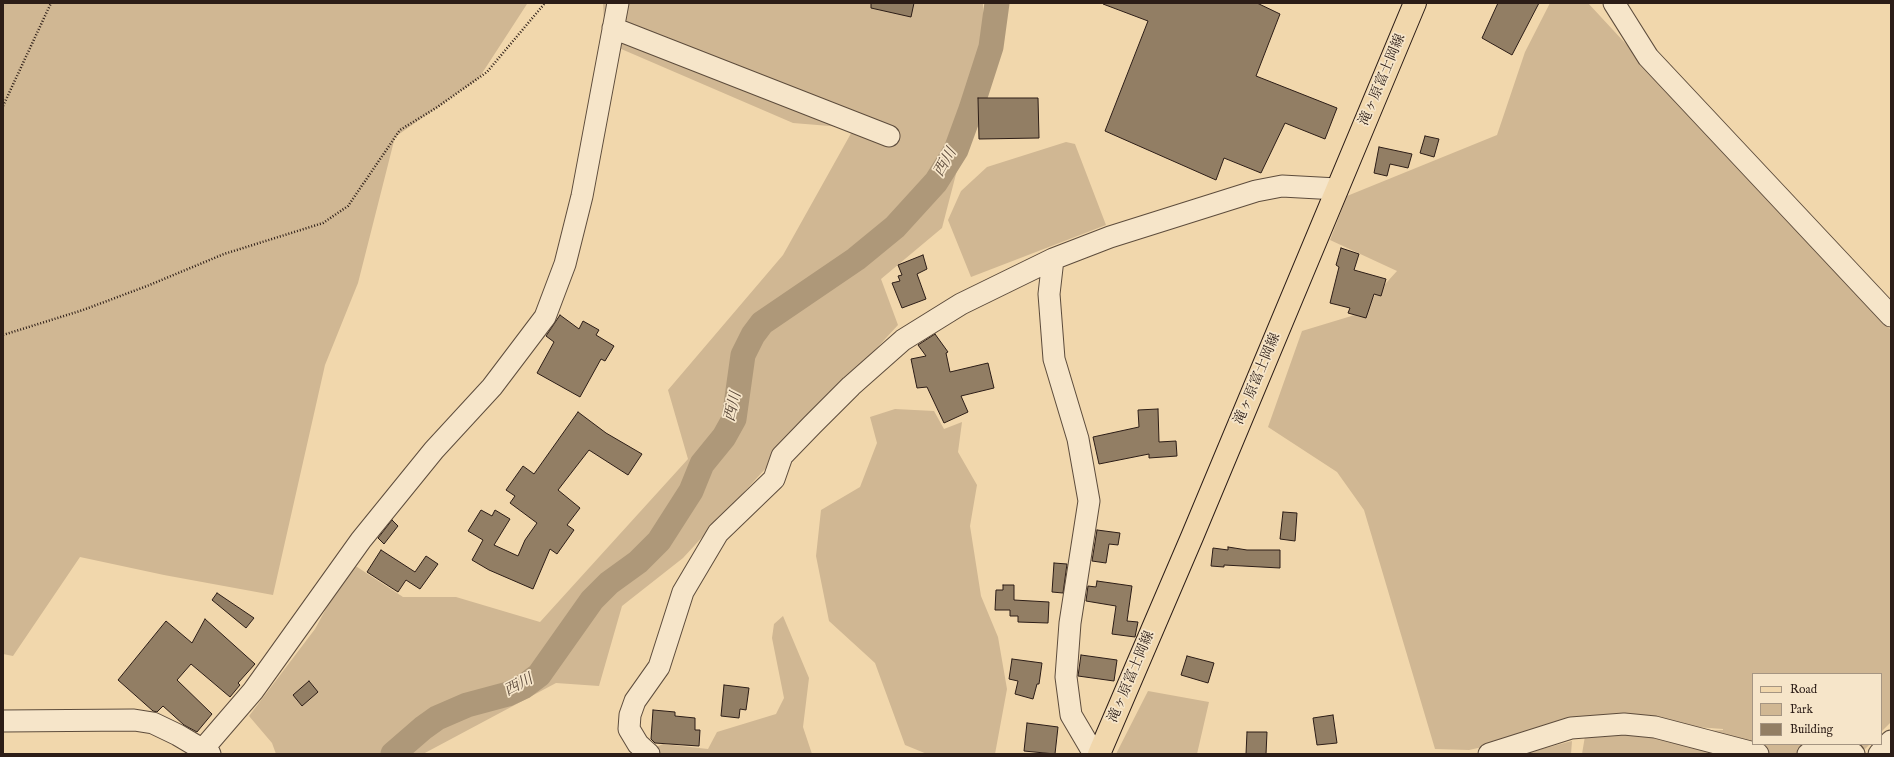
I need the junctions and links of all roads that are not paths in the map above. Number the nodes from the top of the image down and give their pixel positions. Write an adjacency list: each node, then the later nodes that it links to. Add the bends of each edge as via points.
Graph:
1 (618, 3): 4 (street)
2 (1415, 3): 6 (main road, 滝ヶ原富士岡線)
3 (1614, 3): 8 (street, via 1648,57)
4 (613, 28): 5 (street); 11 (street, via 582,196 565,264 545,317 492,387 434,450 361,540 253,691)
5 (889, 136)
6 (1337, 189): 7 (street, via 1282,186 1256,191 1110,237); 14 (main road, 滝ヶ原富士岡線, via 1196,530)
7 (1054, 259): 12 (street, via 961,304 903,340 812,424 782,456 774,479 718,532 683,592 659,667 635,701 630,715 629,729 638,744); 13 (street, via 1049,294 1054,359 1078,439 1089,501 1070,622 1066,677 1071,715)
8 (1891, 316)
9 (3, 721): 11 (street, via 134,720 153,723)
10 (1891, 741): 19 (street)
11 (206, 751)
12 (650, 754)
13 (1094, 754)
14 (1099, 754)
15 (1489, 754): 16 (street, via 1571,728 1624,724 1655,727)
16 (1758, 754)
17 (1808, 754): 18 (street, via 1831,750)
18 (1854, 754)
19 (1879, 754)

